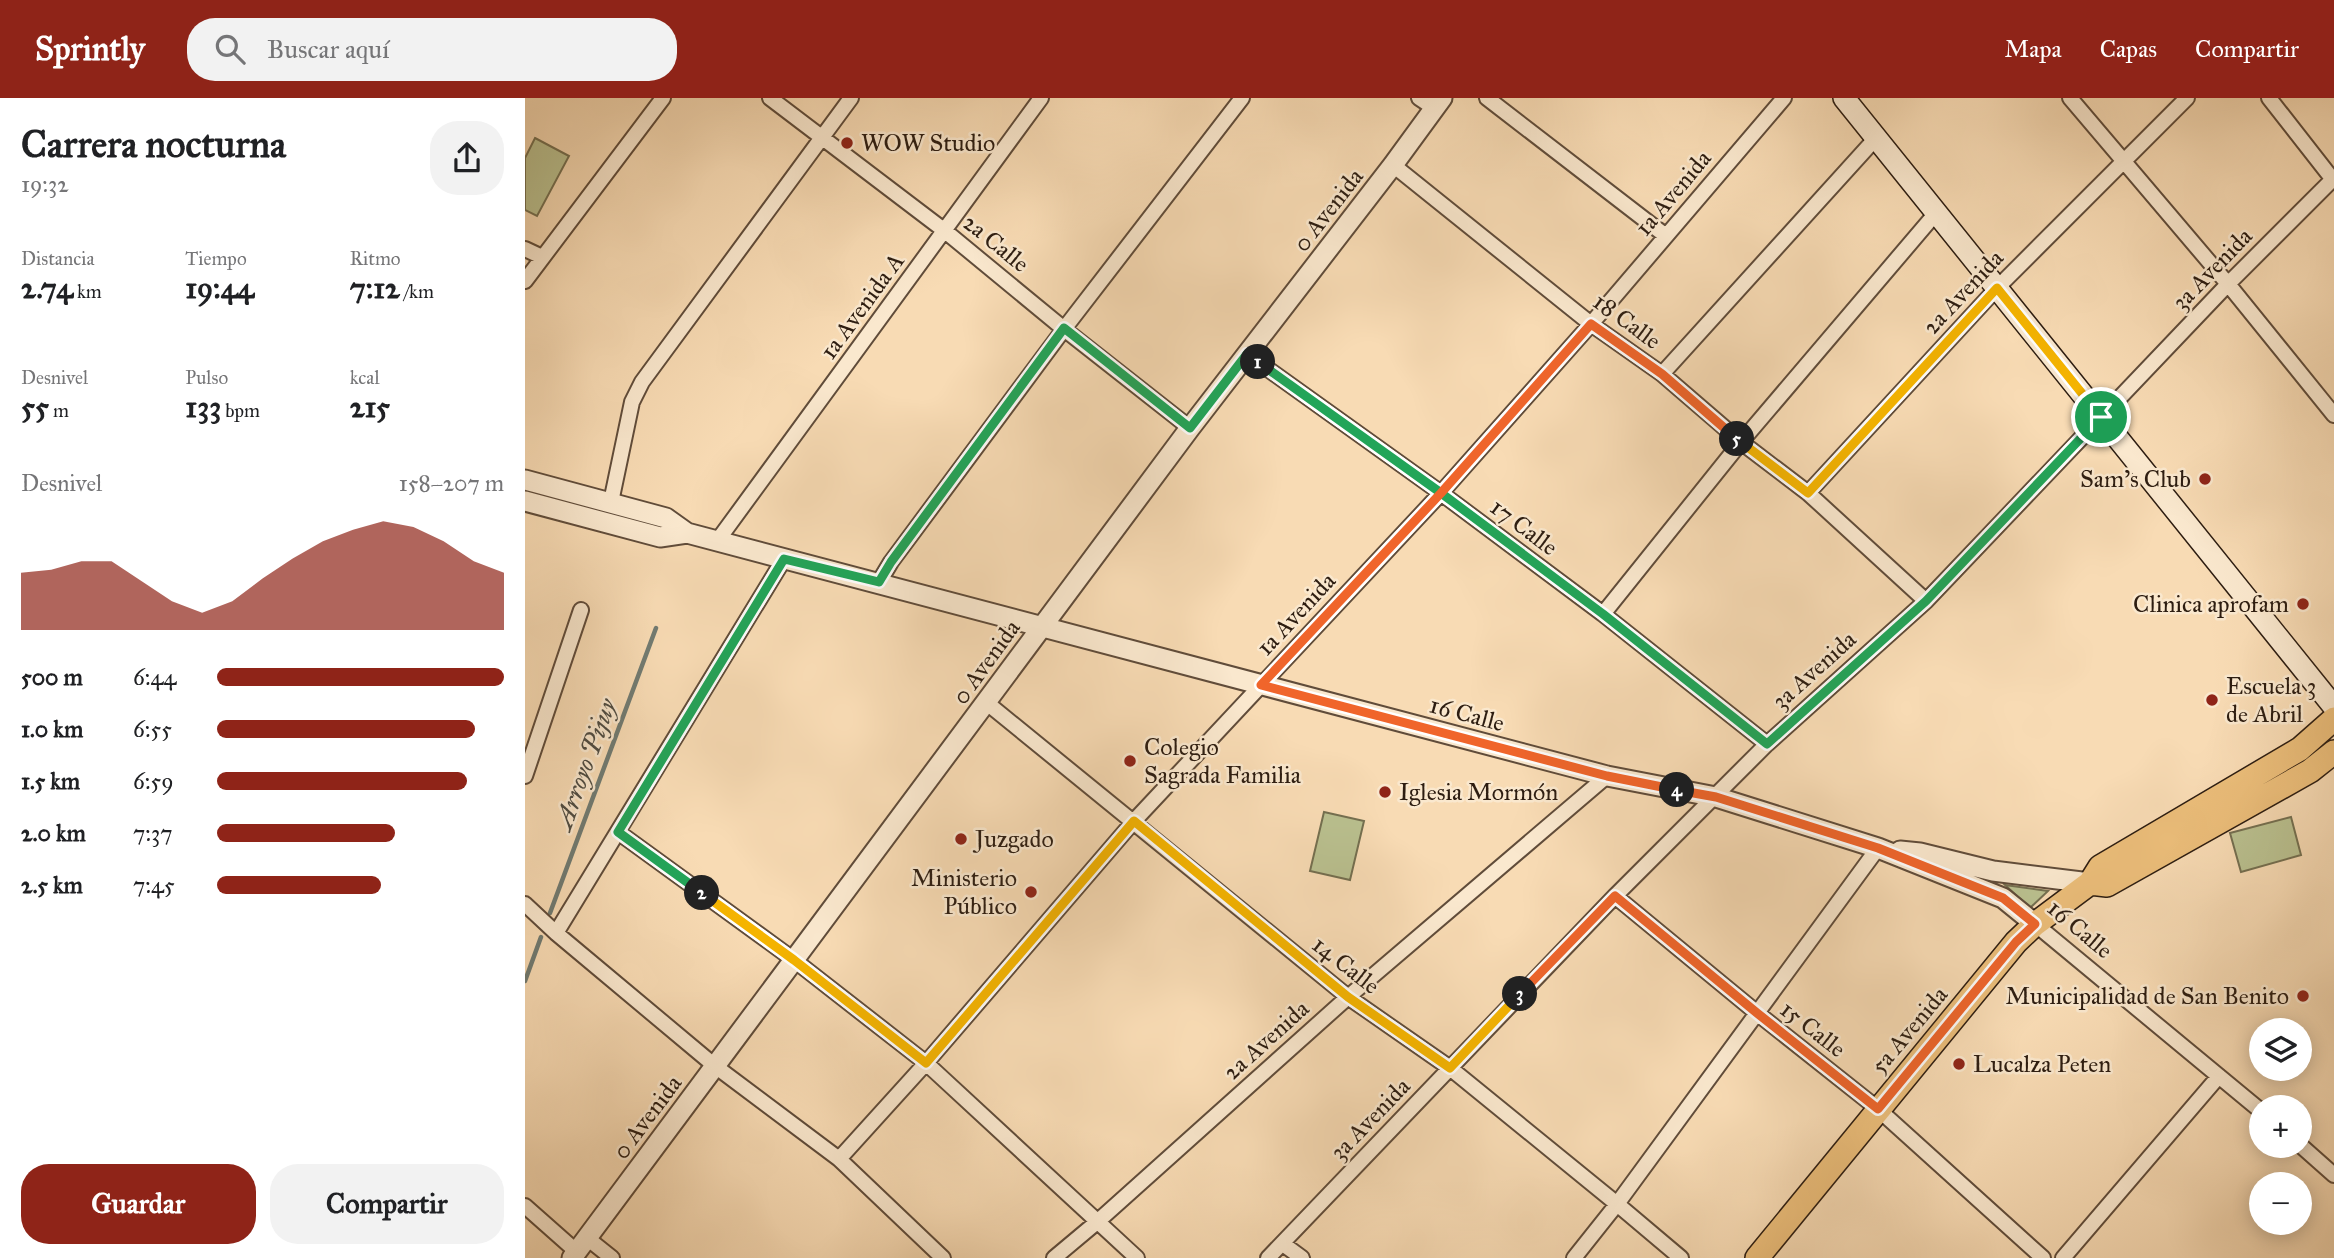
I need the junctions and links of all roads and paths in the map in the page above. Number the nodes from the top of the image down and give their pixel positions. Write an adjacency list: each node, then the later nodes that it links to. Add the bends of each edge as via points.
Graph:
1 (663, 98): 22 (street)
2 (770, 98): 13 (street, 2a Calle)
3 (851, 98): 13 (street)
4 (1041, 98): 19 (street, 1a Avenida A)
5 (1242, 98): 27 (street)
6 (1487, 98): 20 (street)
7 (1784, 98): 20 (street, 1a Avenida)
8 (1844, 98): 14 (main road)
9 (2070, 98): 15 (street)
10 (2187, 98): 15 (street, 2a Avenida)
11 (2269, 98): 17 (street)
12 (1432, 101): 16 (street, 0 Avenida)
13 (822, 137): 19 (street, 2a Calle); 38 (street, via 642,382 632,402)
14 (1876, 138): 18 (main road); 29 (street)
15 (2123, 160): 24 (street); 25 (street, 2a Avenida)
16 (1393, 165): 26 (street, 18 Calle); 28 (street, 0 Avenida)
17 (2333, 180): 24 (street, 3a Avenida)
18 (1936, 213): 25 (main road); 33 (street)
19 (945, 231): 27 (street, 2a Calle); 40 (street, 1a Avenida A)
20 (1665, 236): 26 (street, 1a Avenida)
21 (525, 249): 22 (street)
22 (542, 257): 23 (street)
23 (525, 281)
24 (2228, 284): 30 (street); 31 (street, 3a Avenida)
25 (1997, 288): 31 (main road); 36 (street, 2a Avenida)
26 (1591, 324): 29 (street, 18 Calle); 35 (street, 1a Avenida)
27 (1064, 328): 32 (street, 2a Calle); 42 (street)
28 (1247, 354): 32 (street, 0 Avenida); 35 (street, 17 Calle)
29 (1662, 374): 33 (street, 18 Calle)
30 (2334, 415)
31 (2101, 417): 43 (street, 3a Avenida); 49 (main road)
32 (1190, 428): 46 (street, 0 Avenida)
33 (1741, 442): 36 (street, 18 Calle); 45 (street)
34 (525, 480): 38 (street)
35 (1441, 493): 45 (street, 17 Calle); 47 (street, 1a Avenida)
36 (1808, 493): 43 (street, 18 Calle)
37 (525, 500): 39 (street, via 660,537)
38 (611, 502): 39 (street, via 666,518)
39 (687, 533): 40 (street, 16 Calle)
40 (717, 540): 41 (street, 16 Calle)
41 (784, 559): 42 (street, 16 Calle); 57 (street)
42 (879, 582): 46 (street, 16 Calle)
43 (1926, 601): 51 (street, 3a Avenida)
44 (581, 610): 53 (street)
45 (1603, 614): 51 (street, 17 Calle)
46 (1042, 627): 47 (street, 16 Calle); 48 (street, 0 Avenida)
47 (1261, 685): 54 (street, 16 Calle); 56 (street, 1a Avenida)
48 (987, 703): 56 (street, 14 Calle); 64 (street, 0 Avenida)
49 (2334, 707)
50 (2334, 719): 59 (main road, 5a Avenida, via 2300,749 2100,867)
51 (1767, 744): 55 (street, 3a Avenida)
52 (2334, 752): 59 (main road, 5a Avenida, via 2310,771 2107,885)
53 (525, 776)
54 (1607, 776): 55 (street, 16 Calle); 65 (street, 2a Avenida)
55 (1716, 797): 58 (street, 16 Calle); 60 (street, 3a Avenida)
56 (1134, 821): 65 (street, 14 Calle); 67 (street, 1a Avenida)
57 (618, 832): 63 (street); 64 (street)
58 (1878, 848): 59 (street, 16 Calle, via 1993,871); 62 (street, 16 Calle, via 2003,898); 66 (street)
59 (2090, 883): 62 (main road, 5a Avenida)
60 (1615, 896): 66 (street, 15 Calle); 69 (street, 3a Avenida)
61 (525, 904): 63 (street)
62 (2035, 924): 70 (street, 16 Calle); 72 (main road, 5a Avenida)
63 (556, 933): 68 (street)
64 (794, 960): 67 (street); 68 (street, 0 Avenida)
65 (1348, 997): 69 (street, 14 Calle); 78 (street, 2a Avenida)
66 (1757, 1013): 72 (street, 15 Calle); 76 (street)
67 (926, 1063): 74 (street, 1a Avenida); 78 (street)
68 (715, 1066): 74 (street); 80 (street, 0 Avenida)
69 (1450, 1068): 76 (street, 14 Calle); 79 (street, 3a Avenida)
70 (2219, 1076): 71 (street, 16 Calle); 91 (street)
71 (2249, 1101)
72 (1878, 1109): 89 (main road, 5a Avenida); 90 (street, 15 Calle)
73 (2312, 1156): 75 (street)
74 (839, 1159): 82 (street)
75 (2334, 1175)
76 (1617, 1204): 87 (street); 88 (street, 14 Calle)
77 (525, 1206): 80 (street)
78 (1097, 1222): 83 (street, 2a Avenida); 84 (street)
79 (1283, 1244): 85 (street, 3a Avenida); 86 (street)
80 (579, 1249): 81 (street)
81 (612, 1258)
82 (943, 1258)
83 (1054, 1258)
84 (1137, 1258)
85 (1268, 1258)
86 (1302, 1258)
87 (1574, 1258)
88 (1681, 1258)
89 (1757, 1258)
90 (2043, 1258)
91 (2063, 1258)

